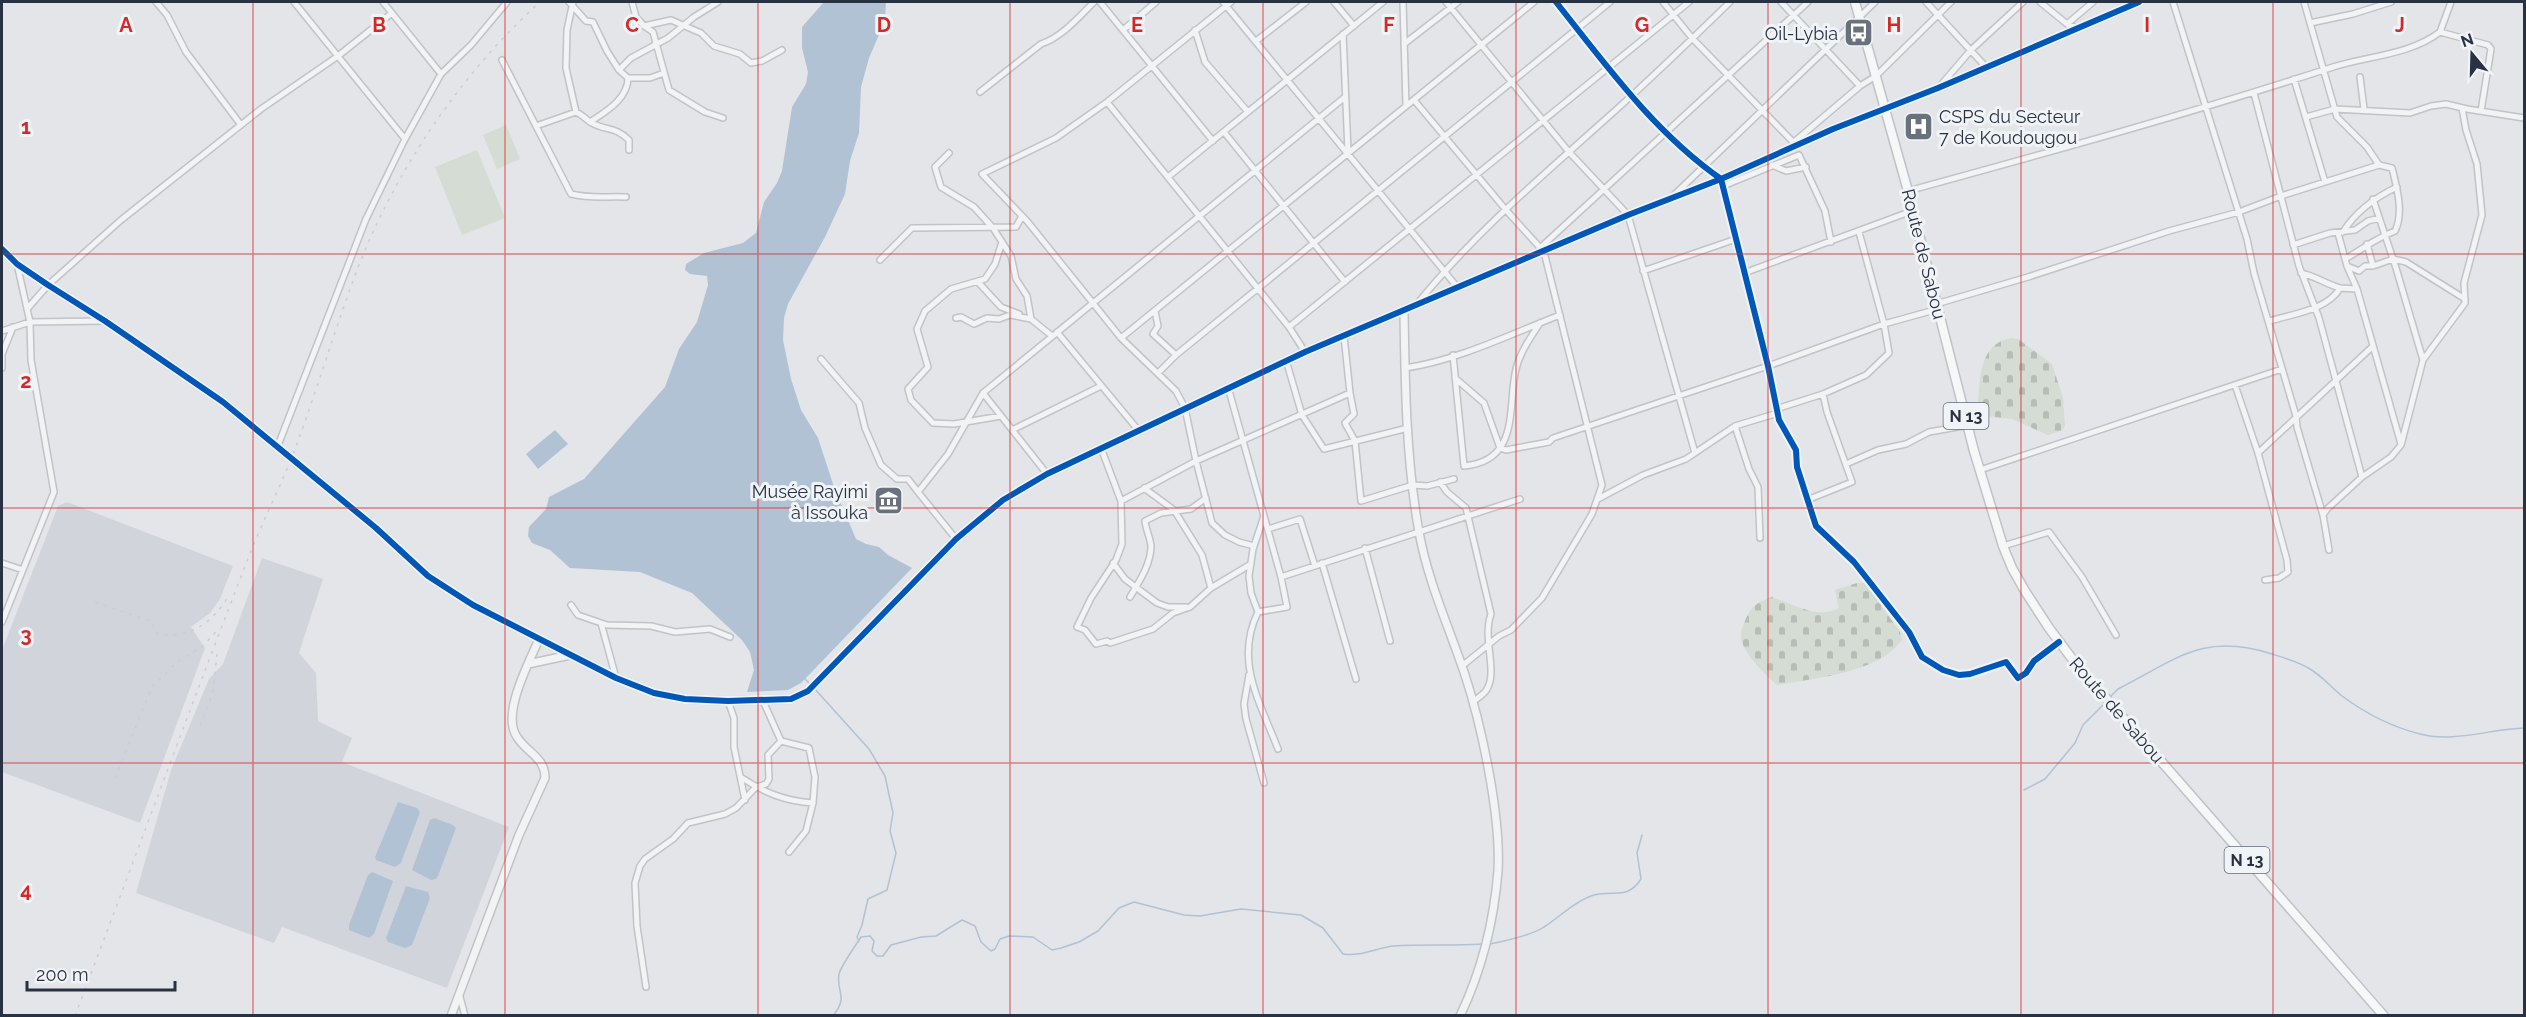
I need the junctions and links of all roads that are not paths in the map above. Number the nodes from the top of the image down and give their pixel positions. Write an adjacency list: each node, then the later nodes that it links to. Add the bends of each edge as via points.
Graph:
1 (156, 2): 104 (street, via 186,52)
2 (294, 2): 64 (street)
3 (394, 2): 38 (street)
4 (507, 2): 72 (street)
5 (572, 2): 69 (street, via 586,21 593,22); 96 (street, via 566,68)
6 (632, 2): 49 (street)
7 (718, 2): 47 (street)
8 (1094, 2): 82 (street, via 1050,41)
9 (1100, 2): 52 (street)
10 (1156, 2): 52 (street)
11 (1306, 2): 57 (street)
12 (1334, 2): 48 (street)
13 (1383, 2): 48 (street)
14 (1403, 2): 58 (street)
15 (1446, 2): 39 (street)
16 (1458, 2): 39 (street)
17 (1534, 2): 60 (street)
18 (1556, 2): 50 (street)
19 (1610, 2): 50 (street)
20 (1663, 2): 42 (street)
21 (1689, 2): 42 (street)
22 (1730, 2): 56 (street)
23 (1781, 2): 43 (street)
24 (1808, 2): 43 (street)
25 (1855, 2): 44 (main road, Route de Sabou / N 13)
26 (1875, 2): 44 (street)
27 (1926, 2): 41 (street)
28 (1951, 2): 41 (street)
29 (2023, 2): 63 (street)
30 (2040, 2): 46 (street)
31 (2093, 2): 46 (street)
32 (2139, 2): 51 (street)
33 (2173, 2): 91 (street)
34 (2304, 2): 45 (street)
35 (2391, 2): 45 (street)
36 (2451, 2): 54 (street)
37 (1227, 3): 53 (street); 57 (street)
38 (385, 4): 40 (street)
39 (1450, 8): 58 (street); 60 (street)
40 (392, 13): 64 (street); 72 (street)
41 (1937, 14): 63 (street); 74 (street)
42 (1673, 15): 56 (street); 67 (street)
43 (1793, 15): 62 (street); 73 (street)
44 (1859, 16): 62 (street); 74 (main road, Route de Sabou / N 13)
45 (2310, 23): 70 (street)
46 (2067, 24): 51 (street)
47 (682, 26): 49 (street, via 671,20); 59 (street); 61 (street, via 751,63)
48 (1354, 26): 55 (street)
49 (644, 27): 59 (street, via 653,32)
50 (1578, 28): 67 (street); 79 (street)
51 (2077, 28): 68 (street)
52 (1123, 30): 66 (street)
53 (1195, 30): 66 (street); 97 (street, via 1205,62)
54 (2440, 32): 70 (street, via 2407,48); 95 (street, via 2491,49)
55 (1343, 34): 77 (street); 85 (street)
56 (1692, 38): 73 (street); 84 (street)
57 (1256, 41): 77 (street)
58 (1404, 44): 88 (street)
59 (655, 45): 69 (street, via 631,58); 71 (street)
60 (1481, 45): 79 (street); 86 (street)
61 (782, 50)
62 (1824, 50): 80 (street); 94 (street)
63 (1971, 50): 68 (street); 81 (street)
64 (338, 56): 104 (street); 109 (street)
65 (502, 60): 105 (street)
66 (1152, 65): 87 (street); 110 (street)
67 (1608, 67): 84 (street); 102 (street)
68 (1986, 67): 81 (street)
69 (619, 70): 76 (street)
70 (2323, 70): 78 (street); 92 (street)
71 (664, 73): 76 (street, via 650,78); 99 (street, via 669,90)
72 (441, 74): 109 (street)
73 (1729, 75): 94 (street); 107 (street)
74 (1876, 76): 80 (street); 89 (main road, Route de Sabou / N 13)
75 (2360, 77): 93 (street)
76 (628, 78): 103 (street, via 628,87 619,100)
77 (1288, 80): 97 (street); 100 (street)
78 (2294, 80): 83 (street); 98 (street)
79 (1512, 82): 102 (street); 108 (street)
80 (1860, 86): 111 (street)
81 (1938, 88): 89 (street)
82 (980, 92)
83 (2254, 93): 91 (street); 129 (street)
84 (1631, 96): 107 (street); 113 (street)
85 (1345, 97): 100 (street); 115 (street)
86 (1414, 100): 88 (street); 108 (street)
87 (1107, 102): 122 (street); 138 (street, via 1056,138 982,174)
88 (1406, 106): 115 (street)
89 (1884, 108): 111 (street); 128 (main road, Route de Sabou / N 13)
90 (2462, 108): 93 (street, via 2445,104 2410,113); 95 (street); 171 (street, via 2477,164 2482,215 2464,283)
91 (2205, 109): 128 (street); 136 (street)
92 (2335, 109): 93 (street); 98 (street); 117 (street, via 2337,117)
93 (2364, 109)
94 (1763, 110): 111 (street); 118 (street)
95 (2481, 111): 101 (street)
96 (576, 112): 103 (street); 105 (street)
97 (1248, 112): 106 (street)
98 (2306, 117): 124 (street)
99 (723, 118)
100 (1319, 118): 115 (street); 120 (street)
101 (2524, 118)
102 (1543, 120): 113 (street); 121 (street)
103 (590, 122): 112 (street, via 624,136 629,140)
104 (241, 125): 166 (street, via 121,220)
105 (536, 126): 130 (street, via 571,194 590,199)
106 (1224, 132): 110 (street); 120 (street)
107 (1667, 133): 118 (street); 127 (street)
108 (1445, 137): 121 (street); 126 (street)
109 (405, 139): 230 (street, via 366,219)
110 (1213, 141): 122 (street)
111 (1795, 144): 123 (street)
112 (629, 150)
113 (1569, 152): 127 (street); 134 (street)
114 (950, 153): 141 (street, via 935,167 941,187 974,207)
115 (1348, 153): 126 (street); 133 (street)
116 (1772, 165): 119 (street, via 1786,171); 119 (street, via 1799,155); 123 (street)
117 (2379, 165): 124 (street); 125 (street, via 2392,168)
118 (1704, 167): 123 (street); 131 (street)
119 (1806, 167): 148 (street, via 1825,211)
120 (1255, 171): 133 (street); 139 (street)
121 (1477, 175): 134 (street); 142 (street)
122 (1168, 177): 139 (street)
123 (1722, 182): 131 (street); 146 (street)
124 (2325, 182): 129 (street)
125 (2397, 187): 132 (street); 145 (street, via 2400,221 2395,231)
126 (1379, 190): 142 (street); 149 (street)
127 (1605, 190): 137 (street); 153 (street)
128 (1908, 191): 135 (main road, Route de Sabou / N 13)
129 (2281, 196): 136 (street); 151 (street)
130 (626, 197)
131 (1670, 199): 137 (street)
132 (2373, 199): 140 (street); 144 (street)
133 (1284, 206): 149 (street); 154 (street)
134 (1506, 210): 153 (street); 160 (street)
135 (1912, 211): 143 (street); 174 (main road, Route de Sabou / N 13)
136 (2239, 212): 174 (street); 183 (street)
137 (1628, 215): 153 (street); 161 (street)
138 (1022, 216): 141 (street, via 1016,227); 172 (street)
139 (1199, 216): 154 (street); 172 (street)
140 (2379, 218): 144 (street, via 2355,230); 145 (street)
141 (993, 228): 147 (street); 156 (street, via 912,228)
142 (1410, 228): 160 (street); 165 (street)
143 (1858, 232): 148 (street); 186 (street)
144 (2340, 232): 151 (street); 157 (street)
145 (2385, 235): 150 (street); 155 (street)
146 (1736, 240): 161 (street); 162 (street)
147 (1002, 242): 164 (street, via 995,264 985,279); 181 (street, via 1027,296)
148 (1831, 242): 162 (street)
149 (1314, 244): 165 (street); 169 (street)
150 (2367, 244): 157 (street); 159 (street)
151 (2293, 245): 163 (street)
152 (2, 249): 158 (street)
153 (1543, 250): 167 (street); 179 (street)
154 (1228, 251): 169 (street); 178 (street)
155 (2393, 259): 159 (street); 171 (street, via 2406,262); 200 (street)
156 (880, 260)
157 (2346, 262): 159 (street, via 2359,271); 170 (street)
158 (17, 264): 166 (street); 176 (street)
159 (2373, 266)
160 (1445, 270): 167 (street); 173 (street)
161 (1643, 271): 214 (street)
162 (1744, 273): 201 (street)
163 (2301, 273): 168 (street); 175 (street)
164 (978, 282): 181 (street, via 1001,307); 220 (street, via 951,289 925,311 917,329 928,367 908,389 911,400 933,423)
165 (1345, 282): 188 (street)
166 (48, 285): 176 (street); 182 (street)
167 (1458, 288): 173 (street)
168 (2340, 288): 170 (street); 175 (street, via 2331,299)
169 (1258, 289): 188 (street); 196 (street)
170 (2357, 290): 194 (street)
171 (2465, 299): 200 (street)
172 (1093, 303): 190 (street); 193 (street)
173 (1416, 305): 177 (street)
174 (1937, 307): 186 (street); 221 (main road, Route de Sabou / N 13)
175 (2313, 308): 183 (street); 207 (street)
176 (27, 309): 184 (street)
177 (1404, 310): 192 (street); 203 (street)
178 (1155, 311): 193 (street); 196 (street, via 1158,326 1154,334)
179 (1560, 315): 185 (street); 222 (street)
180 (957, 318): 181 (street, via 974,324 1010,315)
181 (1031, 319): 191 (street)
182 (105, 321): 184 (street); 230 (street, via 223,402)
183 (2270, 321): 204 (street)
184 (30, 322): 187 (street); 267 (street, via 31,360 54,492)
185 (1540, 322): 197 (street); 232 (street, via 1516,369 1512,422)
186 (1884, 324): 201 (street); 213 (street, via 1889,353 1866,375)
187 (12, 327): 189 (street); 202 (street, via 2,354)
188 (1289, 327): 195 (street)
189 (2, 331)
190 (1058, 332): 191 (street); 209 (street)
191 (1052, 336): 211 (street)
192 (1344, 336): 195 (street); 212 (street)
193 (1121, 338): 205 (street)
194 (2372, 347): 207 (street); 229 (street)
195 (1305, 352): 199 (street)
196 (1176, 355): 205 (street)
197 (1453, 356): 203 (street); 206 (street)
198 (821, 359): 244 (street, via 859,403 881,465 897,479 908,479)
199 (1286, 360): 210 (street); 217 (street)
200 (2423, 360): 229 (street)
201 (1768, 366): 214 (street); 216 (street)
202 (2, 368)
203 (1405, 368): 224 (street)
204 (2282, 369): 208 (street); 219 (street)
205 (1158, 373): 215 (street, via 1176,391)
206 (1455, 378): 232 (street, via 1484,403); 232 (street, via 1464,466 1490,458)
207 (2335, 380): 219 (street); 239 (street)
208 (2235, 385): 234 (street); 237 (street)
209 (1101, 386): 225 (street); 226 (street)
210 (1228, 387): 215 (street); 227 (street)
211 (983, 393): 218 (street); 220 (street)
212 (1350, 393): 217 (street); 228 (street, via 1354,414 1345,423)
213 (1823, 394): 216 (street); 236 (street)
214 (1678, 396): 222 (street); 233 (street)
215 (1185, 408): 226 (street); 235 (street)
216 (1777, 411): 223 (street); 248 (street, via 1796,450)
217 (1302, 415): 227 (street); 228 (street, via 1324,449)
218 (1000, 416): 220 (street); 225 (street)
219 (2296, 416): 234 (street); 252 (street)
220 (967, 422): 244 (street)
221 (1969, 425): 236 (street, via 1929,432); 237 (main road, Route de Sabou / N 13)
222 (1587, 426): 232 (street, via 1540,444); 247 (street, via 1602,485)
223 (1735, 426): 233 (street); 257 (street, via 1758,487)
224 (1408, 428): 228 (street); 242 (street)
225 (1012, 430): 238 (street)
226 (1138, 431): 231 (street)
227 (1242, 441): 235 (street); 253 (street)
228 (1355, 441): 242 (street, via 1361,501)
229 (2401, 445): 239 (street)
230 (278, 447): 280 (street, via 428,576 473,605)
231 (1101, 448): 238 (street); 249 (street)
232 (1500, 448)
233 (1695, 453): 247 (street, via 1616,487)
234 (2258, 453): 269 (street, via 2288,572)
235 (1196, 462): 243 (street); 245 (street)
236 (1846, 464): 248 (street, via 1852,482)
237 (1980, 470): 259 (main road, Route de Sabou / N 13)
238 (1047, 474): 256 (street, via 1003,500)
239 (2362, 477): 252 (street)
240 (1454, 479): 241 (street)
241 (1440, 482): 242 (street); 251 (street, via 1466,508)
242 (1413, 485): 255 (street)
243 (1144, 488): 249 (street); 250 (street)
244 (918, 492): 256 (street)
245 (1206, 498): 250 (street, via 1191,509); 258 (street, via 1212,523 1225,535)
246 (1520, 499): 251 (street)
247 (1596, 500): 283 (street, via 1592,514 1542,598 1525,618)
248 (1807, 500): 282 (street, via 1816,526 1854,562 1909,632 1923,657 1943,670 1970,674 2006,662 2018,678)
249 (1121, 501): 263 (street, via 1122,544)
250 (1176, 512): 270 (street, via 1161,513 1145,521 1150,556); 271 (street, via 1202,555)
251 (1468, 515): 255 (street); 283 (street, via 1491,614 1486,630)
252 (2323, 515): 261 (street)
253 (1264, 516): 254 (street); 258 (street)
254 (1268, 529): 266 (street, via 1300,519); 268 (street)
255 (1419, 530): 260 (street); 286 (street, via 1436,597)
256 (956, 538): 291 (street, via 808,691 791,699)
257 (1760, 538)
258 (1254, 546): 265 (street)
259 (2003, 546): 278 (street, via 2049,532 2082,577); 282 (main road, Route de Sabou / N 13, via 2016,576)
260 (1365, 548): 264 (street); 281 (street)
261 (2329, 550)
262 (2, 563): 267 (street)
263 (1113, 563): 270 (street); 274 (street, via 1077,627 1085,630 1096,644 1110,644 1153,629 1173,613)
264 (1322, 563): 266 (street); 289 (street)
265 (1251, 564): 271 (street); 275 (street, via 1251,593)
266 (1315, 566): 268 (street)
267 (23, 570): 276 (street)
268 (1281, 577): 275 (street, via 1287,607)
269 (2265, 580)
270 (1136, 587): 272 (street); 274 (street, via 1156,603)
271 (1211, 588): 274 (street)
272 (1131, 597)
273 (571, 605): 277 (street, via 578,615)
274 (1190, 607)
275 (1258, 612): 287 (street, via 1247,647)
276 (2, 622)
277 (602, 623): 279 (street, via 651,626 675,632 710,630); 288 (street)
278 (2116, 635)
279 (730, 637)
280 (539, 639): 284 (street); 285 (street)
281 (1390, 641)
282 (2059, 642): 306 (main road, Route de Sabou / N 13)
283 (1487, 648): 286 (street); 292 (street, via 1491,670 1488,689)
284 (570, 655): 285 (street); 288 (street)
285 (528, 664): 302 (street, via 518,687 512,728 540,759 545,768 544,778)
286 (1462, 666): 292 (street)
287 (1250, 674): 294 (street); 296 (street, via 1245,711)
288 (616, 678): 290 (street, via 654,693)
289 (1356, 679)
290 (728, 701): 291 (street); 295 (street)
291 (763, 701): 293 (street)
292 (1473, 702): 305 (street, via 1498,854 1486,940)
293 (782, 741): 297 (street, via 768,755 769,779); 299 (street, via 809,748 815,777)
294 (1278, 749)
295 (742, 778): 297 (street); 298 (street)
296 (1264, 783)
297 (756, 787): 298 (street); 299 (street, via 789,801)
298 (745, 800): 301 (street, via 725,814 688,823 640,866 634,883)
299 (813, 803): 300 (street, via 806,831)
300 (789, 852)
301 (646, 987)
302 (460, 997): 303 (street); 304 (street)
303 (451, 1016)
304 (465, 1016)
305 (1460, 1016)
306 (2384, 1016)

